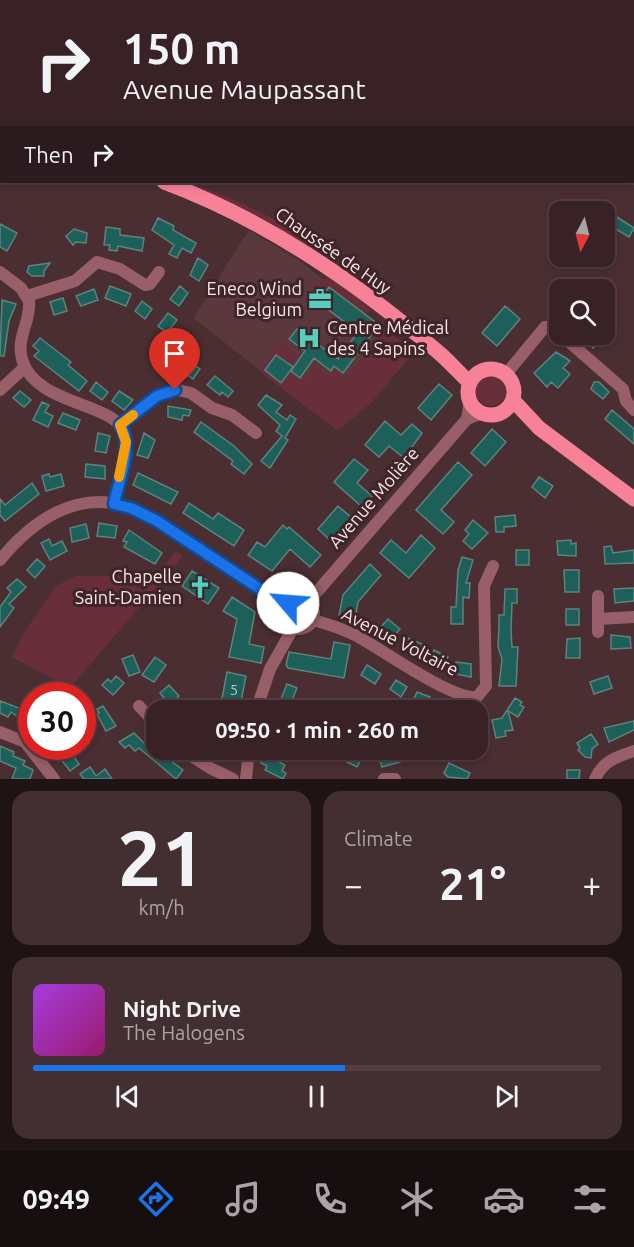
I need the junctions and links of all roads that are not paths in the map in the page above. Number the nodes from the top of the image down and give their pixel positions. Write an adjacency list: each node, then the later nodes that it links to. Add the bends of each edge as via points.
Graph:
1 (166, 183): 9 (main road, Chaussée de Huy, via 235,212 287,240)
2 (0, 272): 4 (street)
3 (159, 272): 4 (street, via 146,285 120,268 98,262 75,281)
4 (27, 296): 7 (street, via 30,307 20,337)
5 (549, 329): 8 (street, via 545,327)
6 (572, 345): 13 (street, via 622,389)
7 (25, 367): 10 (street); 17 (street, via 42,387)
8 (510, 369): 9 (main road, via 495,369); 11 (main road)
9 (474, 378): 12 (main road)
10 (0, 390)
11 (513, 400): 15 (main road); 18 (main road)
12 (470, 401): 14 (main road); 16 (street)
13 (634, 410)
14 (483, 413): 15 (main road); 16 (street, Avenue Molière)
15 (499, 413): 18 (main road)
16 (467, 419): 25 (street, Avenue Molière)
17 (120, 425): 19 (street, via 160,394 181,390 214,410 232,415); 21 (street, via 126,447)
18 (539, 428): 20 (main road)
19 (255, 433)
20 (634, 499)
21 (114, 504): 22 (street, via 61,509 30,528); 26 (street, via 157,521)
22 (0, 560)
23 (493, 566): 29 (street, Avenue Voltaire, via 484,586 486,686 477,697 421,675 347,631)
24 (598, 596): 28 (street)
25 (309, 601): 26 (street, via 296,599); 29 (street)
26 (286, 606): 30 (street, via 284,620)
27 (634, 617): 28 (street)
28 (598, 618): 31 (street)
29 (313, 620): 30 (street, via 305,627)
30 (293, 628): 32 (street, via 270,669)
31 (598, 632)
32 (260, 700)
33 (139, 706): 34 (street)
34 (146, 713)
35 (0, 732): 39 (street, via 25,742)
36 (634, 751): 44 (street, via 609,760)
37 (198, 760): 40 (street)
38 (248, 760): 41 (street)
39 (54, 779)
40 (233, 779)
41 (246, 779)
42 (384, 779): 43 (street)
43 (394, 779)
44 (596, 779)

